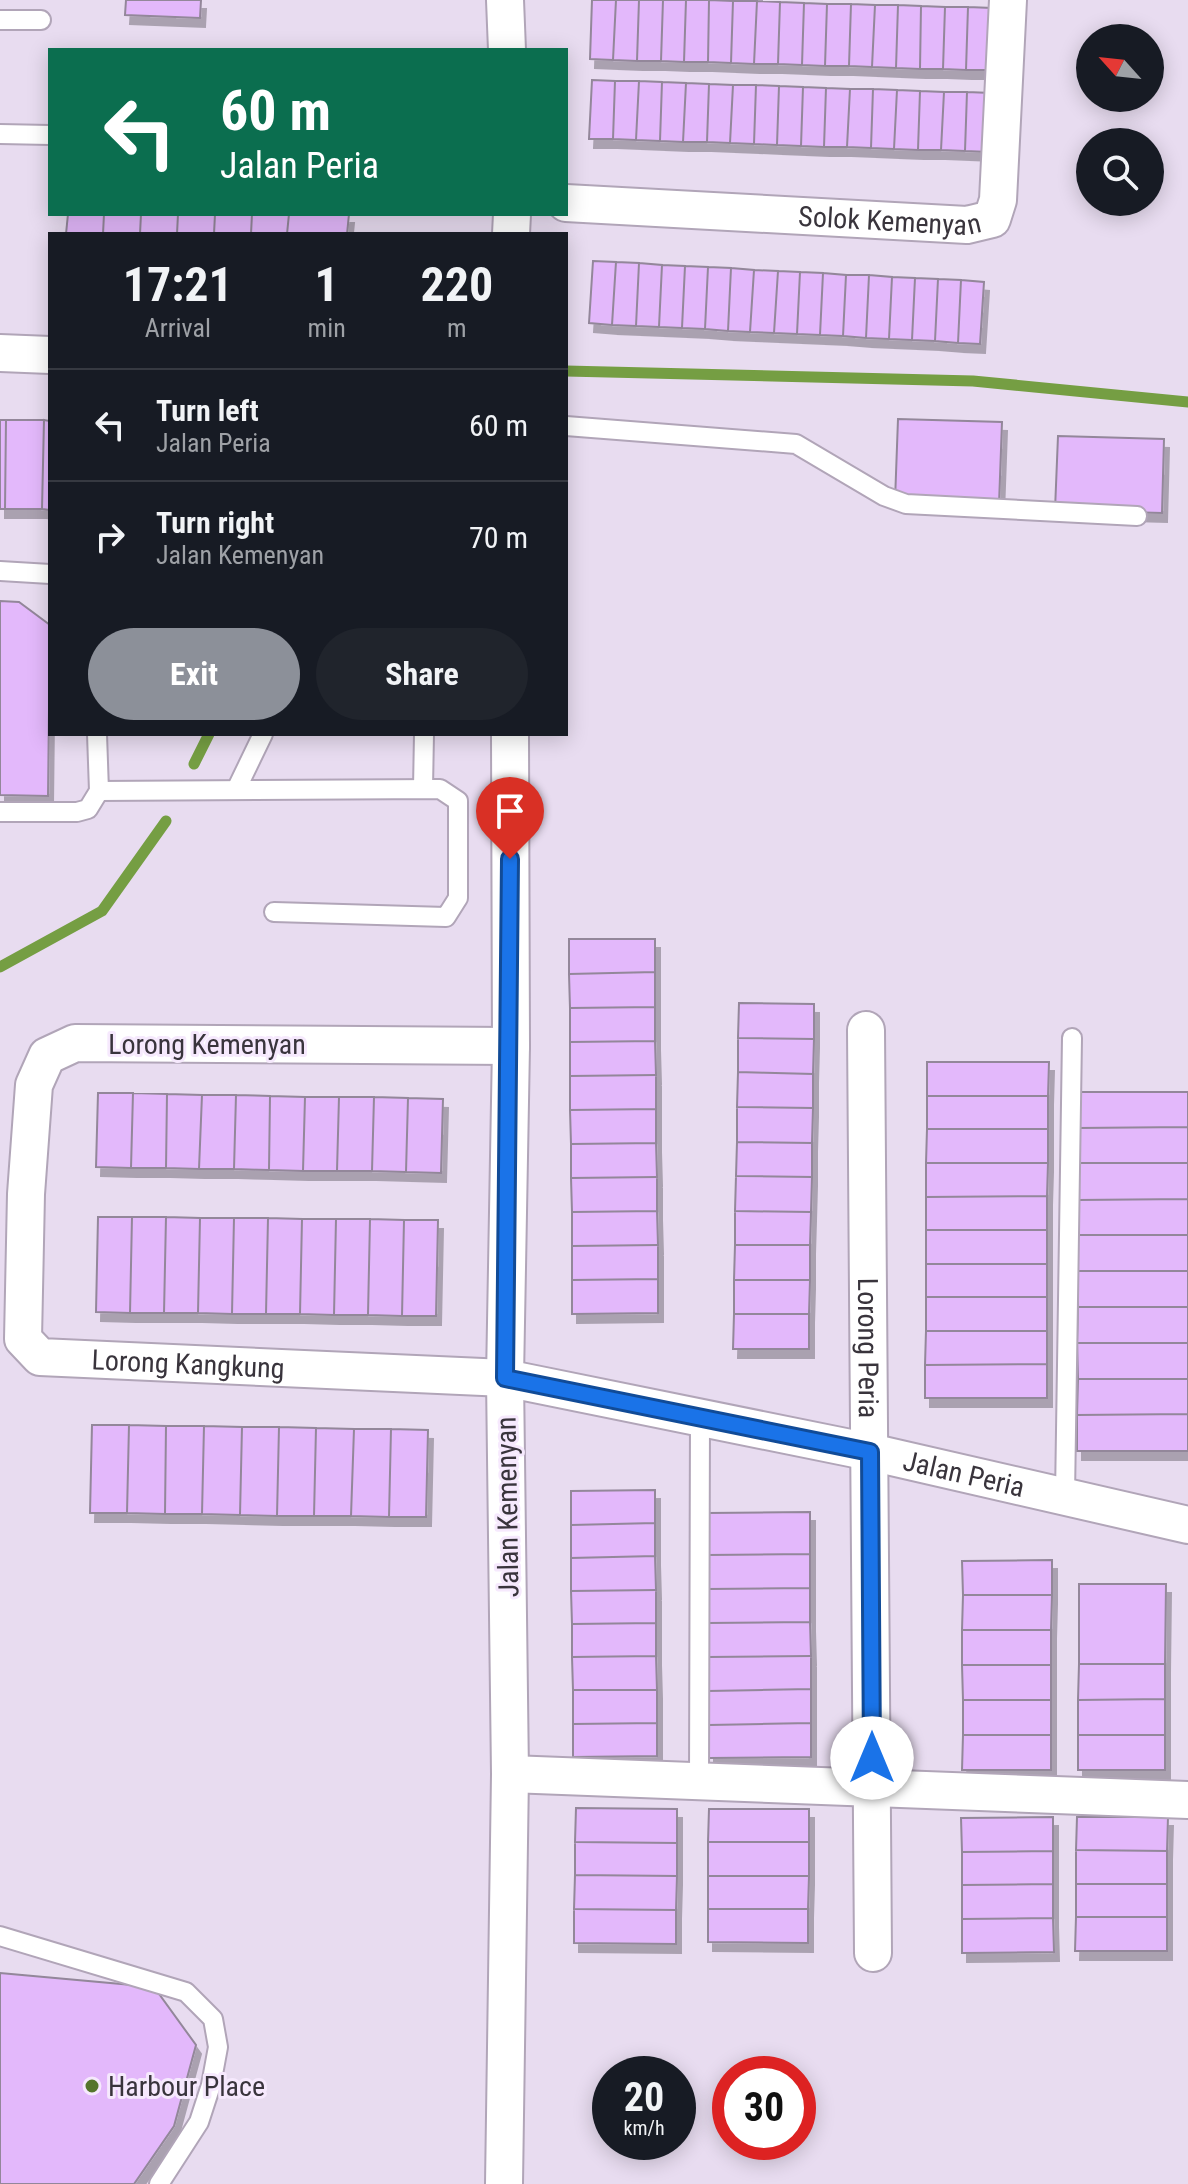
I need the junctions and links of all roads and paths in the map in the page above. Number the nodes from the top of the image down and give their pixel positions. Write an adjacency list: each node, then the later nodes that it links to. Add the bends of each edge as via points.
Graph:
1 (505, 0): 5 (street)
2 (1008, 0): 8 (street, Solok Kemenyan, via 998,200 992,219 967,225)
3 (0, 20): 4 (lane)
4 (41, 20)
5 (507, 48)
6 (0, 134): 7 (lane)
7 (48, 135)
8 (568, 203)
9 (0, 353): 10 (street)
10 (48, 355)
11 (568, 426): 12 (lane, via 796,444 906,504)
12 (1137, 516)
13 (0, 571): 14 (lane)
14 (48, 574)
15 (97, 736): 21 (lane)
16 (262, 736): 20 (lane)
17 (424, 736): 19 (lane)
18 (510, 736): 26 (street, Jalan Kemenyan)
19 (423, 788): 20 (lane); 23 (lane, via 451,793 461,812 458,898 446,917)
20 (236, 790): 21 (lane)
21 (99, 791): 22 (lane, via 88,809 77,812)
22 (0, 812)
23 (274, 912)
24 (866, 1030): 30 (street, Lorong Peria)
25 (1072, 1038): 31 (lane)
26 (511, 1046): 27 (street, Lorong Kemenyan, via 75,1043 47,1056 34,1085); 28 (street, Jalan Kemenyan)
27 (26, 1194): 28 (street, Lorong Kangkung, via 23,1339 40,1357)
28 (505, 1378): 29 (street, Jalan Peria); 33 (street, Jalan Kemenyan)
29 (700, 1417): 30 (street, Jalan Peria); 34 (lane)
30 (870, 1452): 31 (street, Jalan Peria); 35 (street, Lorong Peria)
31 (1065, 1496): 32 (street, Jalan Peria)
32 (1188, 1525)
33 (510, 1774): 34 (street); 40 (street, Jalan Kemenyan)
34 (699, 1782): 35 (street)
35 (872, 1789): 36 (street); 38 (street, Lorong Peria)
36 (1188, 1800)
37 (0, 1936): 39 (lane, via 186,1992 213,2019 218,2047 199,2122)
38 (873, 1953)
39 (159, 2184)
40 (504, 2184)

